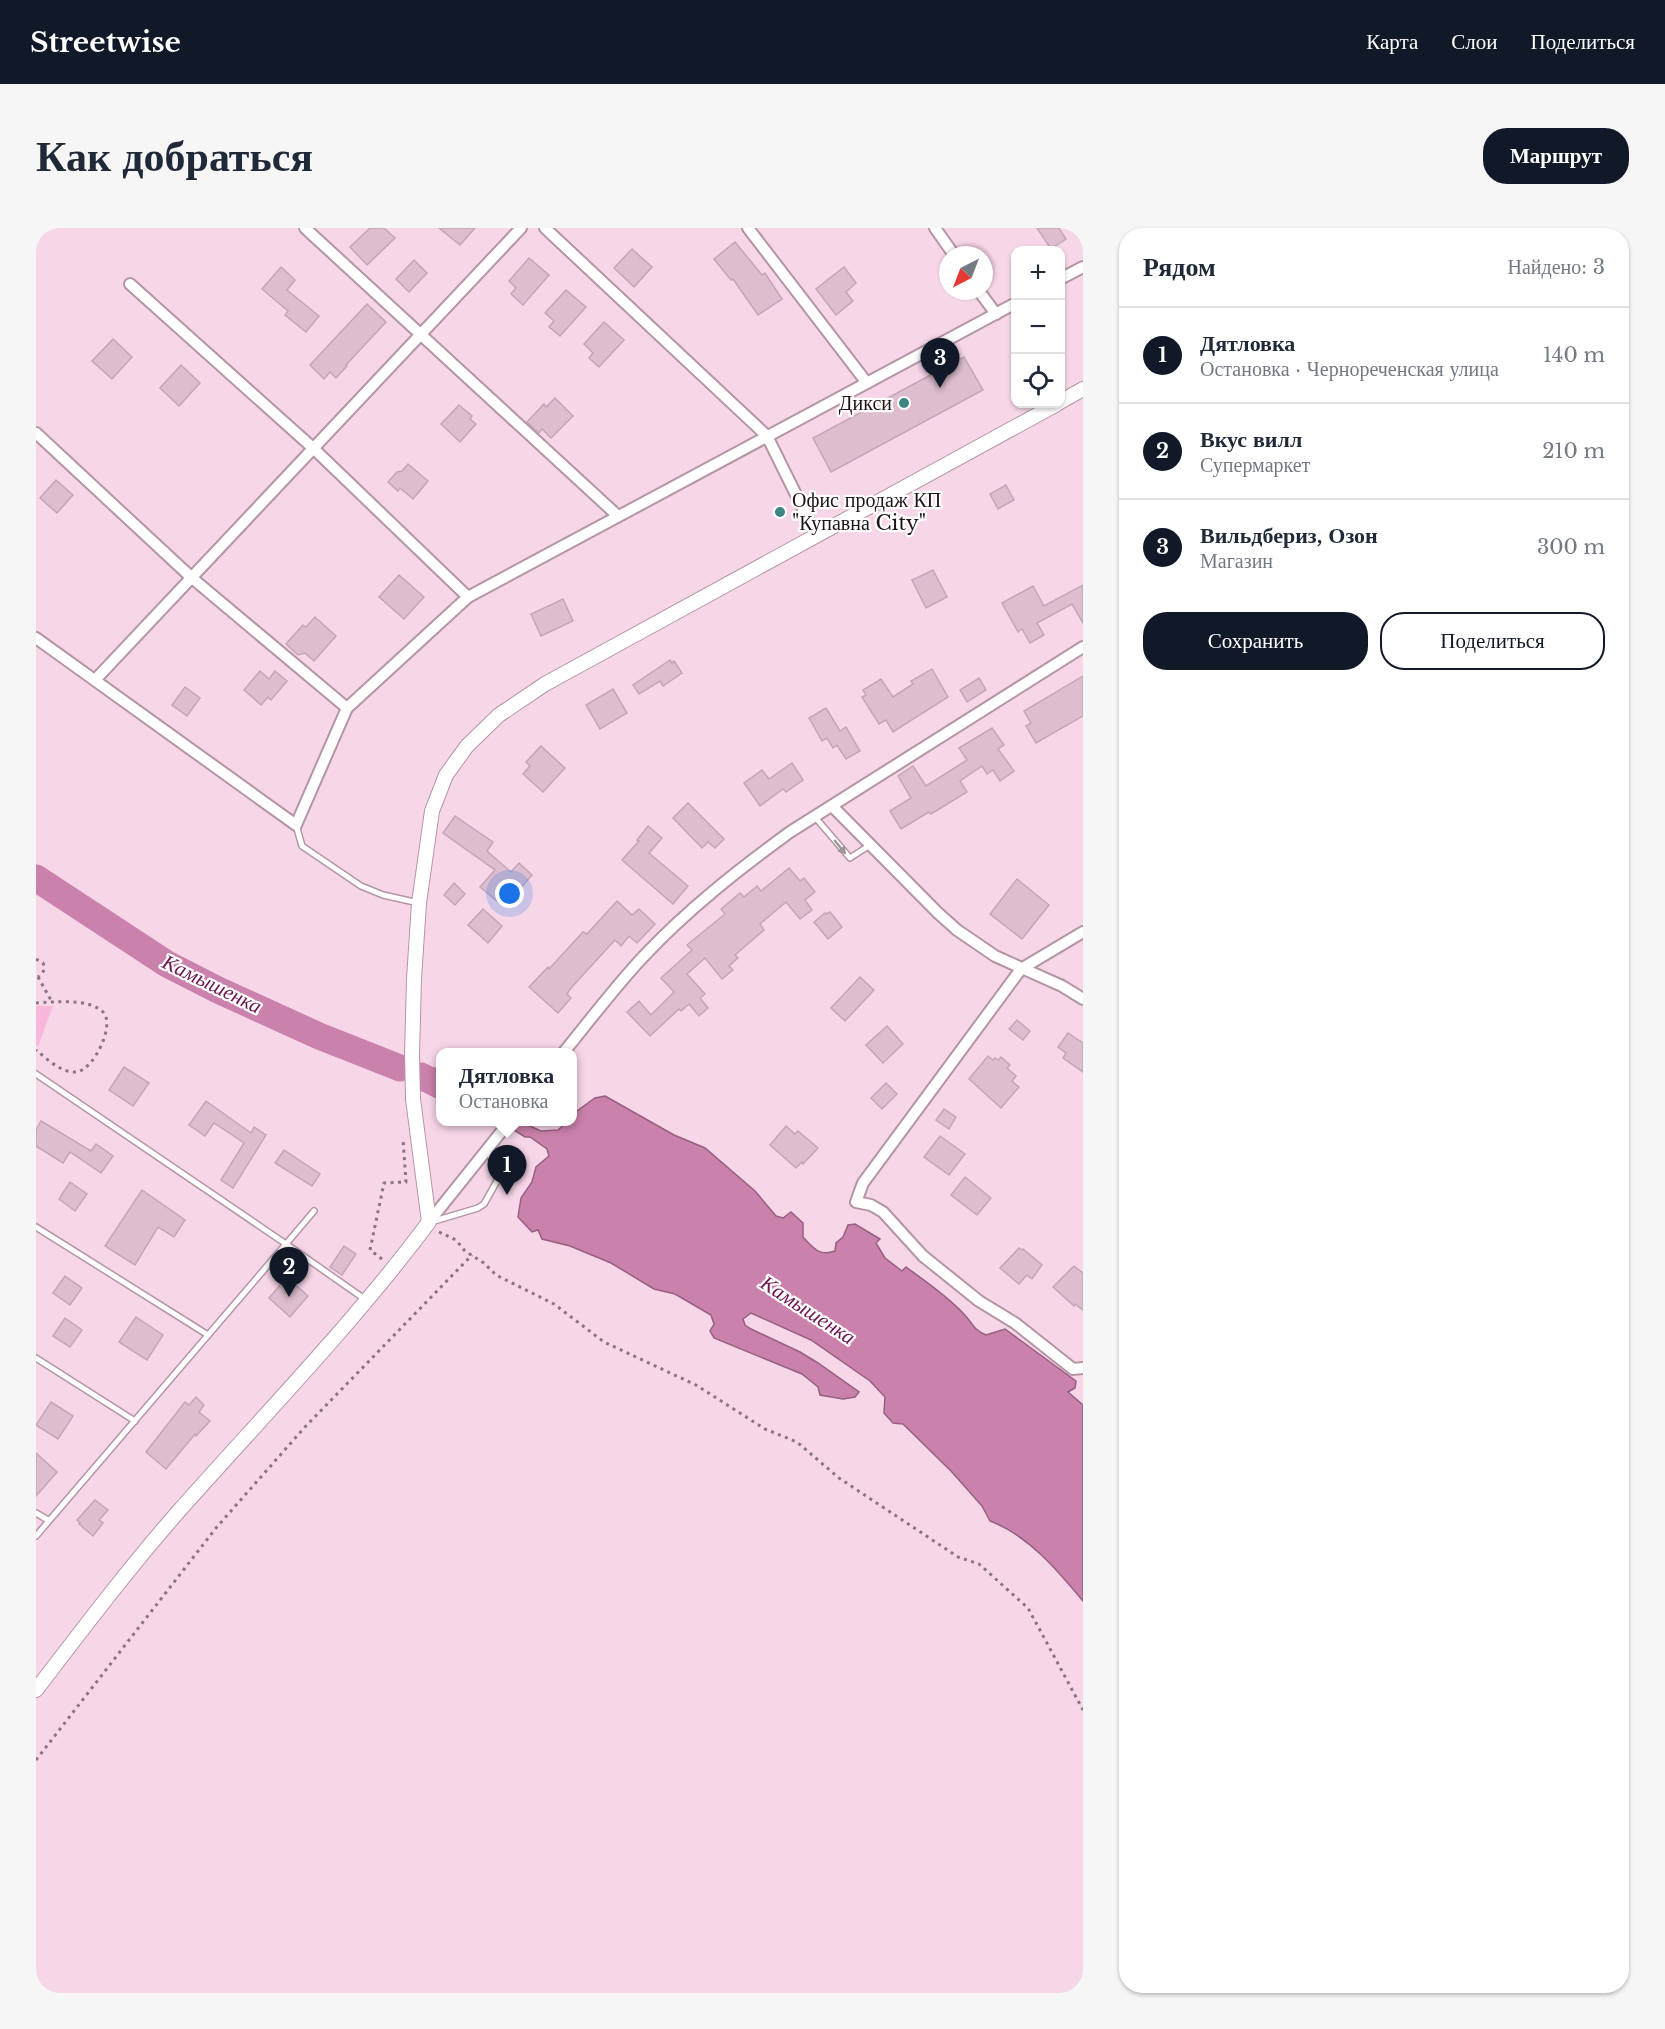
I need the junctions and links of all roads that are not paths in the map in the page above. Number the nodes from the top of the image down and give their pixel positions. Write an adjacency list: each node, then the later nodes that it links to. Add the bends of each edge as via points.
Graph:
1 (305, 228): 13 (street)
2 (521, 228): 13 (street)
3 (545, 228): 19 (street)
4 (748, 228): 14 (street)
5 (935, 228): 6 (street)
6 (948, 246)
7 (1083, 267): 8 (street)
8 (1065, 276)
9 (130, 284): 20 (street)
10 (986, 300): 12 (street)
11 (1011, 306): 12 (street)
12 (996, 314): 14 (street)
13 (421, 334): 20 (street); 21 (street)
14 (867, 383): 19 (street)
15 (1083, 389): 16 (street)
16 (1065, 400)
17 (1050, 408): 22 (street)
18 (36, 433): 23 (street)
19 (767, 436): 21 (street); 22 (street)
20 (313, 448): 23 (street); 24 (street)
21 (618, 516): 24 (street)
22 (816, 535): 33 (street, via 545,684 481,731 454,761 438,792 426,840)
23 (192, 578): 27 (street); 28 (street)
24 (468, 597): 28 (street)
25 (36, 638): 27 (street)
26 (1083, 647): 29 (street)
27 (95, 680): 31 (street)
28 (347, 708): 31 (street)
29 (832, 806): 30 (street); 32 (street)
30 (815, 817): 32 (lane, one-way to 32, via 850,858); 37 (street, via 764,851 683,918 631,971)
31 (296, 825): 33 (lane, via 302,846 361,886)
32 (870, 845): 35 (street, via 957,930)
33 (419, 903): 42 (street, via 413,1099)
34 (1083, 932): 35 (street)
35 (1021, 969): 36 (street); 48 (street, via 863,1183 856,1202 871,1204 883,1212 923,1256 980,1301 1073,1369)
36 (1083, 999)
37 (568, 1048)
38 (36, 1074): 44 (lane)
39 (506, 1126): 40 (street)
40 (485, 1151): 42 (street); 42 (lane, via 500,1166 501,1174 484,1204)
41 (314, 1211): 44 (lane)
42 (429, 1222): 45 (street)
43 (36, 1227): 46 (lane)
44 (286, 1244): 45 (lane); 46 (lane)
45 (368, 1300): 53 (street, via 177,1513)
46 (208, 1335): 49 (lane)
47 (36, 1358): 49 (lane)
48 (1083, 1368)
49 (135, 1421): 51 (lane)
50 (36, 1513): 51 (lane)
51 (48, 1520): 52 (lane)
52 (36, 1536)
53 (36, 1690)

